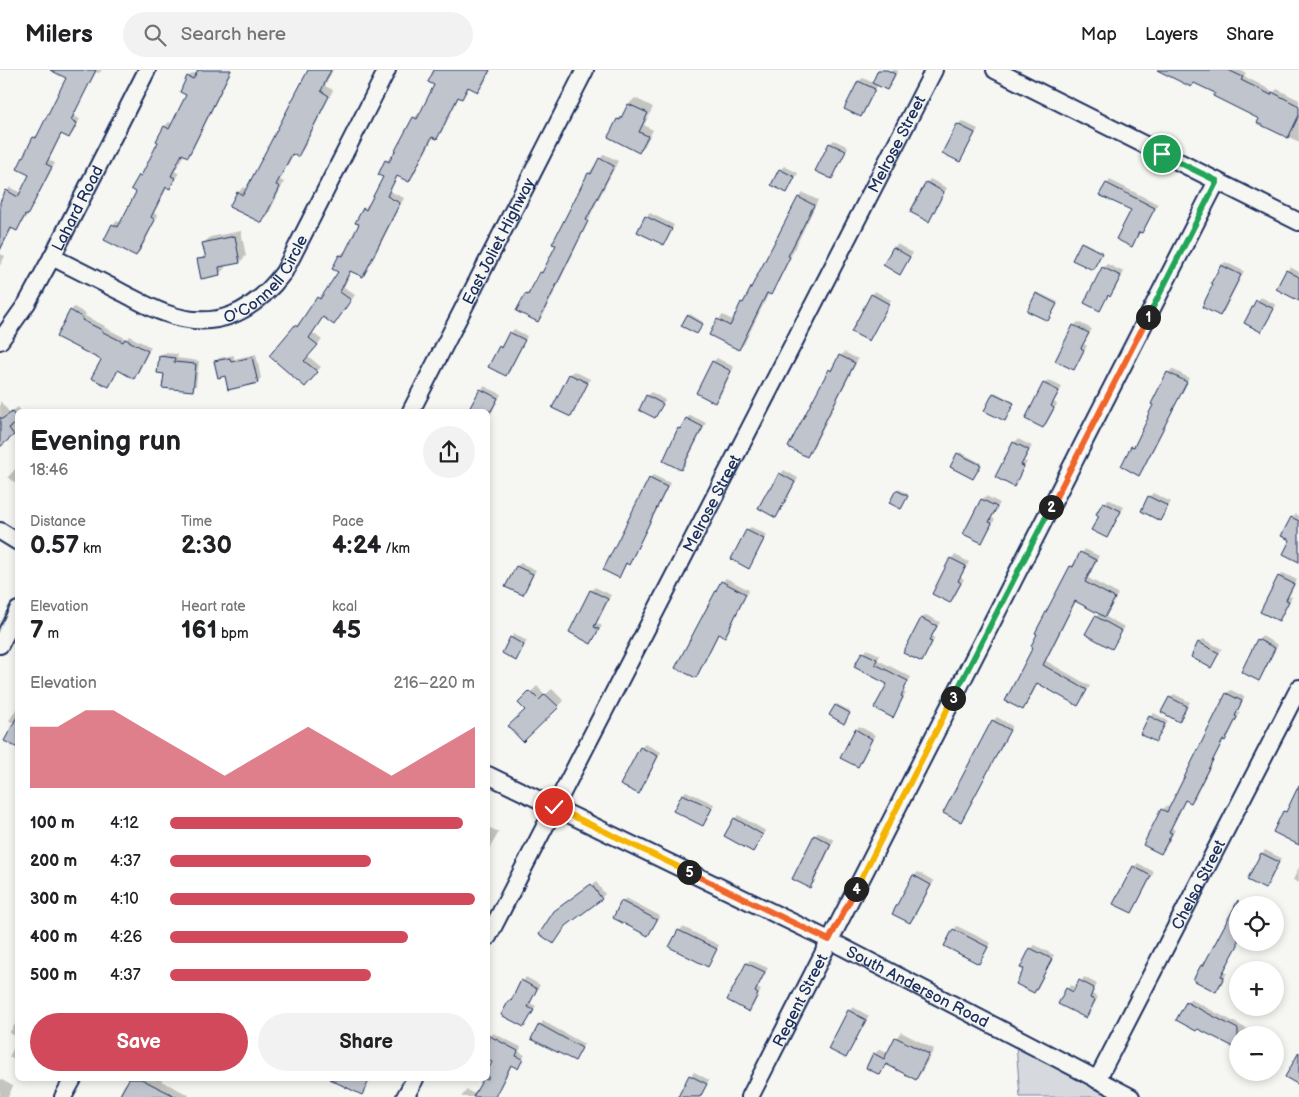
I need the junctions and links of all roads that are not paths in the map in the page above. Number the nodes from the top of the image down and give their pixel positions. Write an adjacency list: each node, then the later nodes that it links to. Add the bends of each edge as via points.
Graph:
1 (147, 70): 8 (street, Lahard Road)
2 (387, 70): 8 (street, O'Connell Circle, via 284,272 272,288 245,310 215,320 177,317 154,309)
3 (585, 70): 10 (street, East Joliet Highway)
4 (934, 70): 17 (street, Melrose Street)
5 (995, 70): 6 (street)
6 (1217, 181): 7 (street); 19 (street, Regent Street)
7 (1299, 222)
8 (52, 257): 9 (street, Lahard Road, via 27,303)
9 (0, 341)
10 (412, 409)
11 (0, 531): 12 (street)
12 (15, 540)
13 (15, 616): 14 (street)
14 (0, 645)
15 (1299, 688): 20 (street, Chelsa Street)
16 (490, 775): 17 (street, South Anderson Road)
17 (554, 807): 18 (street, Melrose Street); 19 (street, South Anderson Road)
18 (490, 933)
19 (829, 940): 20 (street, South Anderson Road); 25 (street, Regent Street)
20 (1097, 1080): 26 (street, South Anderson Road)
21 (72, 1081): 23 (street)
22 (414, 1081): 24 (street)
23 (63, 1097)
24 (406, 1097)
25 (750, 1097)
26 (1131, 1097)

